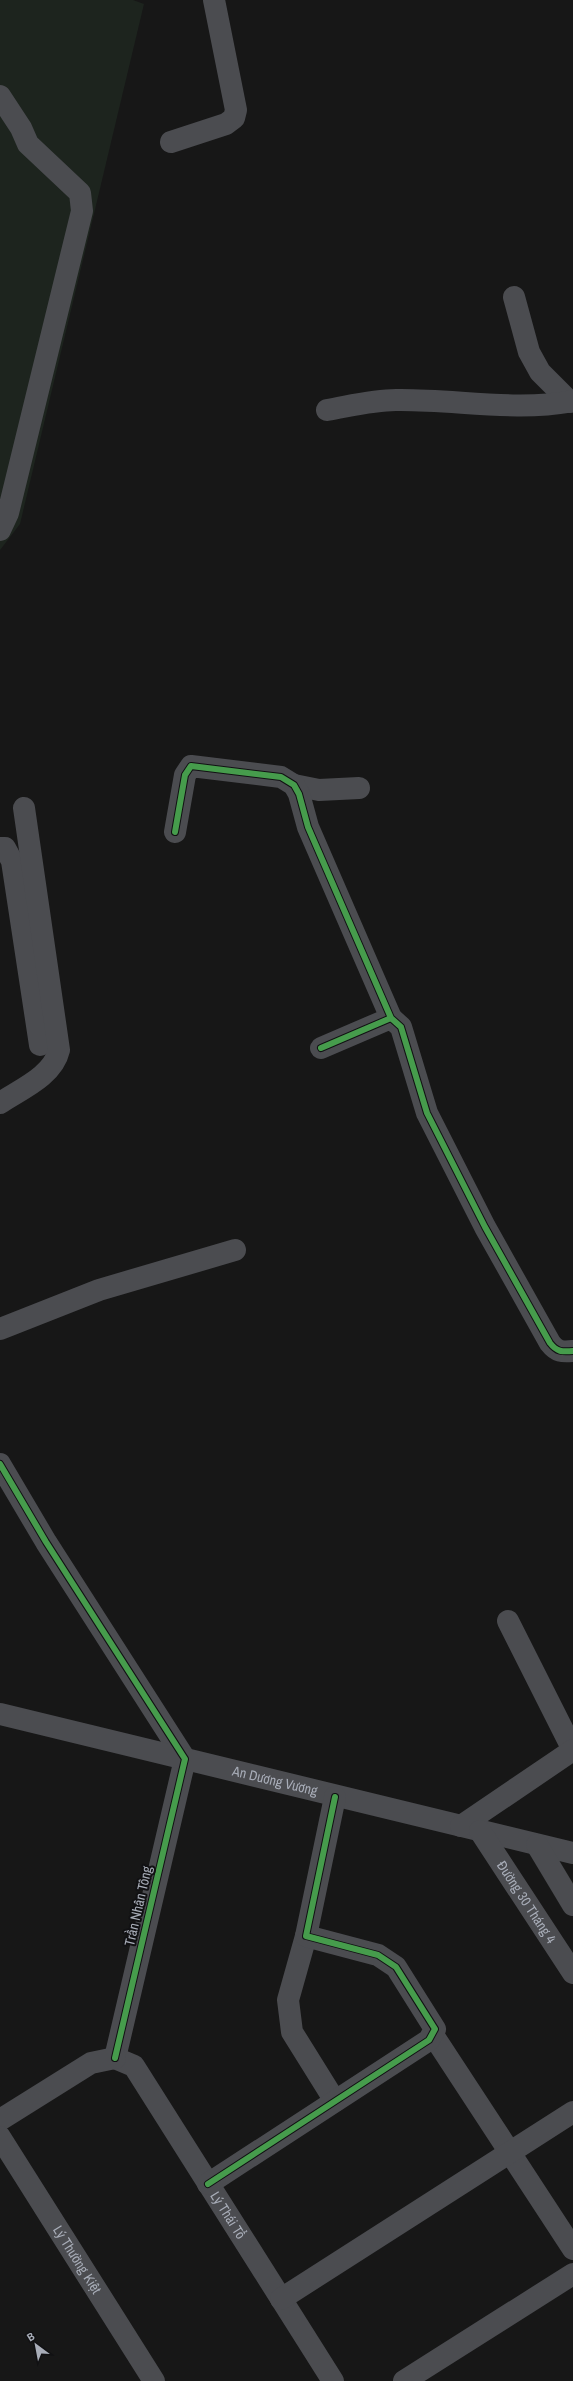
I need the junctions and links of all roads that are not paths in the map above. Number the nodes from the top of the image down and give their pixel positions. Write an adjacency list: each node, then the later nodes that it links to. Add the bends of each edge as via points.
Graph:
1 (214, 0): 3 (street, via 236,110 234,118 226,124)
2 (0, 96): 7 (street, via 28,144 80,193 82,211 8,513)
3 (172, 142)
4 (514, 297): 5 (street, via 529,352 540,372)
5 (572, 401): 6 (street, via 545,405 396,400)
6 (327, 410)
7 (0, 530)
8 (294, 784): 9 (street, via 319,790); 11 (street, via 281,777 191,766 185,775); 13 (street, via 308,827)
9 (359, 788)
10 (24, 808): 16 (street, via 59,1050 57,1060 42,1075)
11 (175, 832)
12 (0, 848): 14 (street, via 5,848 12,861)
13 (391, 1018): 15 (street); 19 (street, via 401,1027 427,1114 485,1227 550,1343 555,1350)
14 (40, 1045)
15 (321, 1048)
16 (0, 1103)
17 (235, 1250): 18 (street, via 99,1290)
18 (0, 1329)
19 (573, 1351)
20 (0, 1464): 24 (street, via 46,1542)
21 (508, 1621): 23 (street)
22 (0, 1714): 24 (street, An Dương Vương)
23 (573, 1750): 26 (street)
24 (185, 1759): 25 (street, An Dương Vương); 33 (street, Trần Nhân Tông)
25 (335, 1797): 26 (street, An Dương Vương); 30 (street)
26 (471, 1829): 27 (street, An Dương Vương); 31 (street, Đường 30 Tháng 4)
27 (537, 1845): 28 (street, An Dương Vương); 29 (street)
28 (573, 1853)
29 (573, 1904)
30 (306, 1936): 32 (street, via 378,1956 396,1967 435,2029); 34 (street, via 288,2000 292,2032)
31 (573, 1973)
32 (433, 2035): 34 (street); 38 (street)
33 (115, 2058): 36 (street, via 91,2063); 39 (street, Lý Thái Tổ, via 134,2066)
34 (335, 2101): 39 (street)
35 (573, 2112): 38 (street)
36 (0, 2120)
37 (0, 2138): 43 (street, Lý Thường Kiệt)
38 (510, 2152): 40 (street); 42 (street)
39 (208, 2184): 42 (street, Lý Thái Tổ)
40 (573, 2249)
41 (573, 2274): 45 (street)
42 (281, 2299): 44 (street, Lý Thái Tổ)
43 (154, 2381)
44 (333, 2381)
45 (404, 2381)

